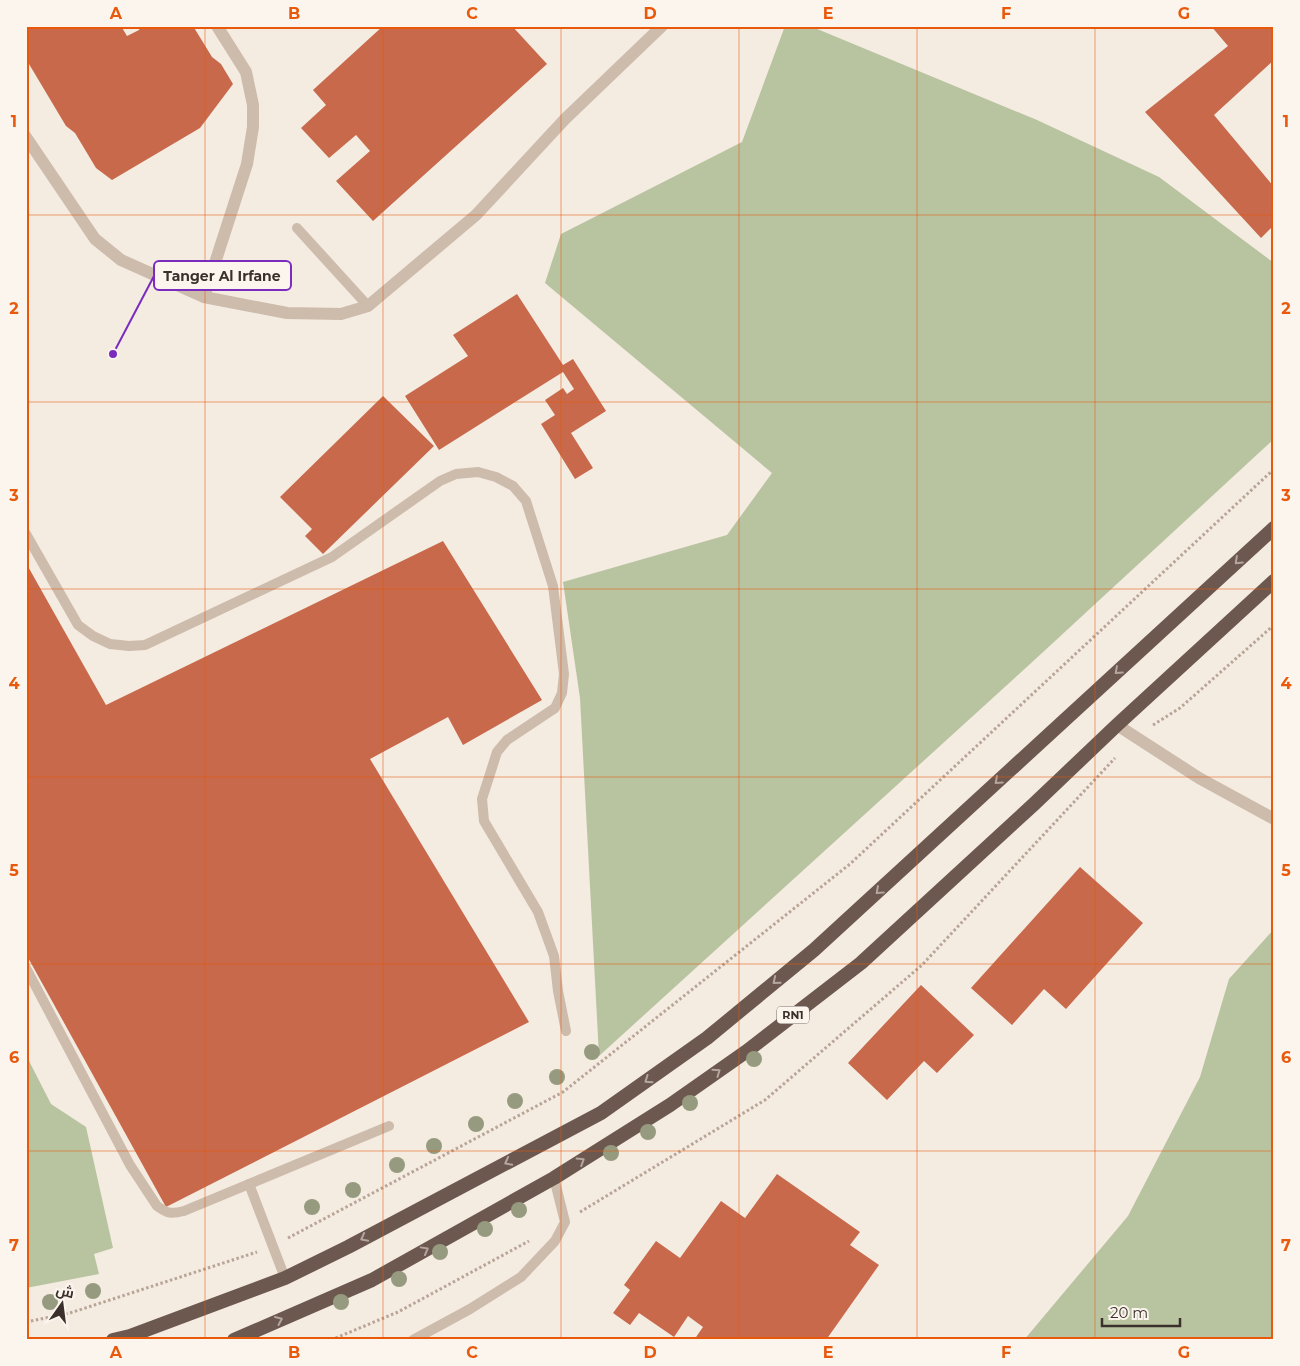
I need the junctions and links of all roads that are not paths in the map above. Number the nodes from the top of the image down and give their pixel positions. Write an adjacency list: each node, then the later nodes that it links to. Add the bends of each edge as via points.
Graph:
1 (217, 26): 5 (street, via 246,72 253,127 247,164)
2 (662, 26): 6 (street, via 565,119 476,215)
3 (26, 137): 5 (street, via 94,239 121,260)
4 (297, 228): 6 (lane)
5 (204, 297): 6 (street, via 287,313 341,314)
6 (368, 306)
7 (1274, 528): 17 (highway, one-way to 17, via 814,950 707,1038 601,1113)
8 (26, 534): 13 (lane, via 78,625 110,644 145,645 332,556 440,481 456,474 478,472 513,486 526,502 553,586 564,674 562,693 555,708 507,740 497,752 482,799 484,821 538,912 554,956)
9 (1274, 581): 10 (highway, RN1)
10 (1118, 725): 11 (street, via 1199,778); 15 (highway, RN1, one-way to 10, via 670,1106 861,962)
11 (1274, 819)
12 (26, 968): 16 (lane, via 130,1164 157,1206 172,1214)
13 (566, 1031)
14 (389, 1126): 16 (lane)
15 (554, 1178): 19 (highway, RN1, one-way to 15, via 372,1280); 20 (lane, via 565,1222 555,1240 521,1277)
16 (249, 1184): 17 (lane)
17 (285, 1278): 18 (highway)
18 (113, 1340)
19 (234, 1340)
20 (413, 1340)

